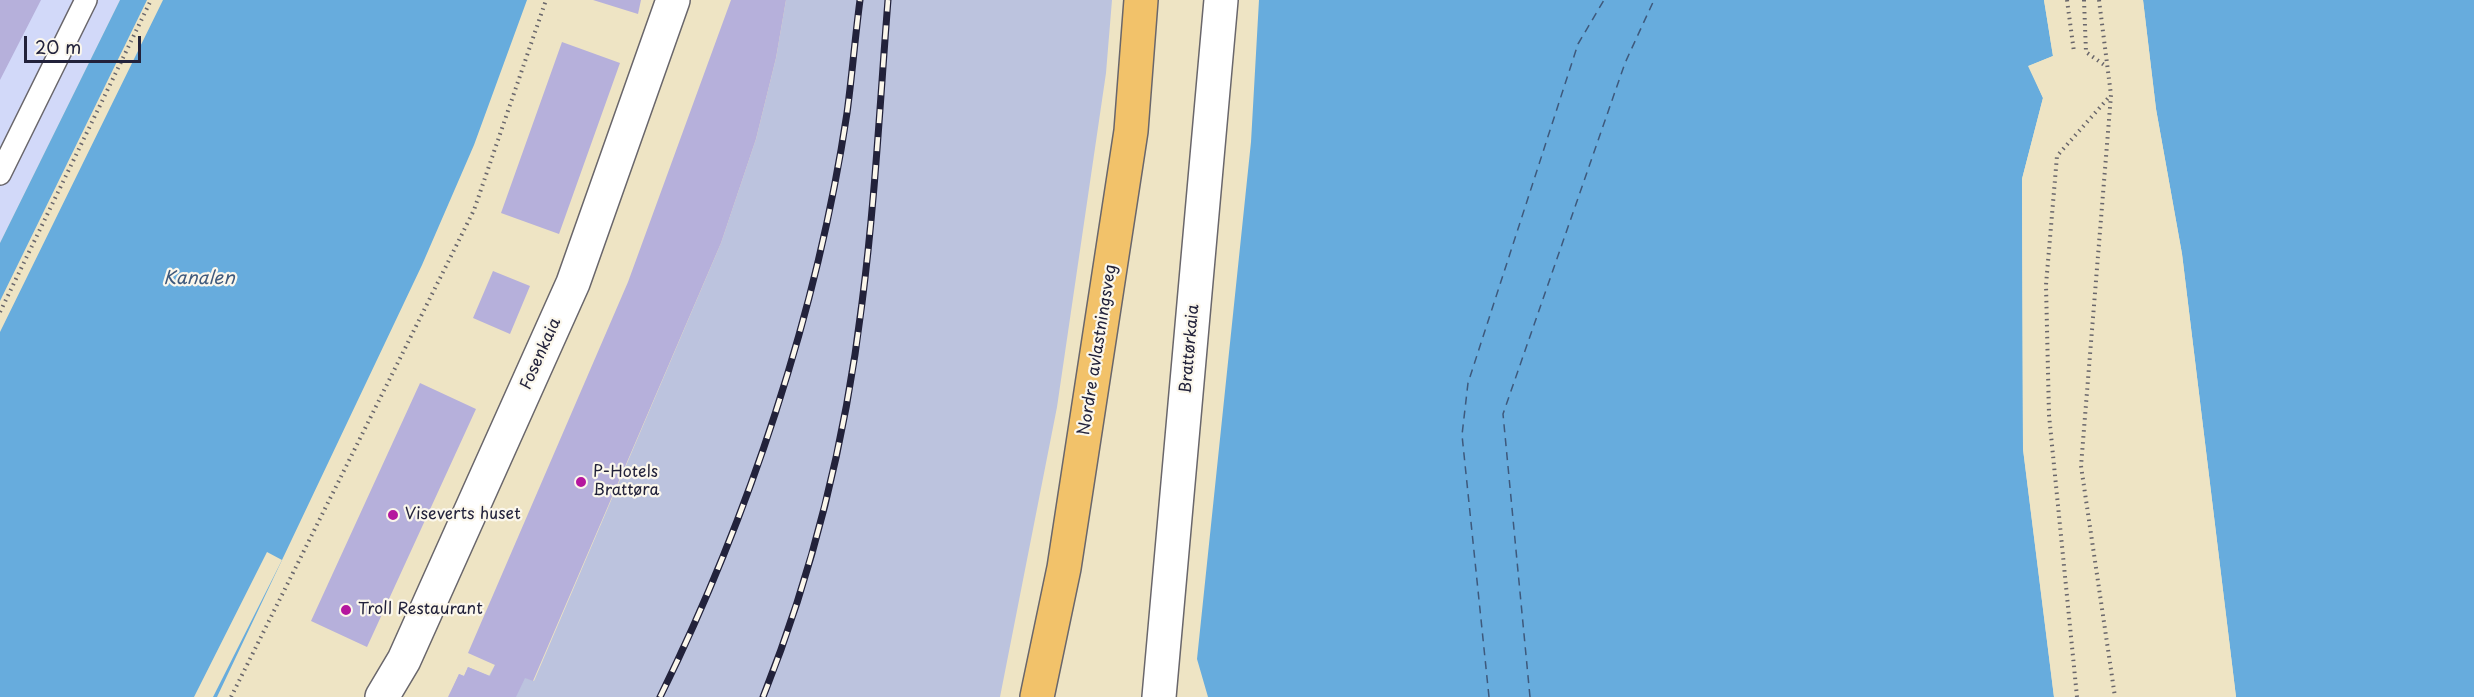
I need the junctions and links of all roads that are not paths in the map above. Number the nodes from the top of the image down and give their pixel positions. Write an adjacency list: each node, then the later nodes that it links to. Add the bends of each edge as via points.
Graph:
1 (86, 0): 5 (lane)
2 (673, 0): 6 (street, Fosenkaia, via 573,283 404,660)
3 (1142, 0): 7 (highway, Nordre avlastningsveg, via 1131,131 1064,568)
4 (1221, 0): 8 (street, Brattørkaia)
5 (0, 174)
6 (382, 697)
7 (1037, 697)
8 (1159, 697)

